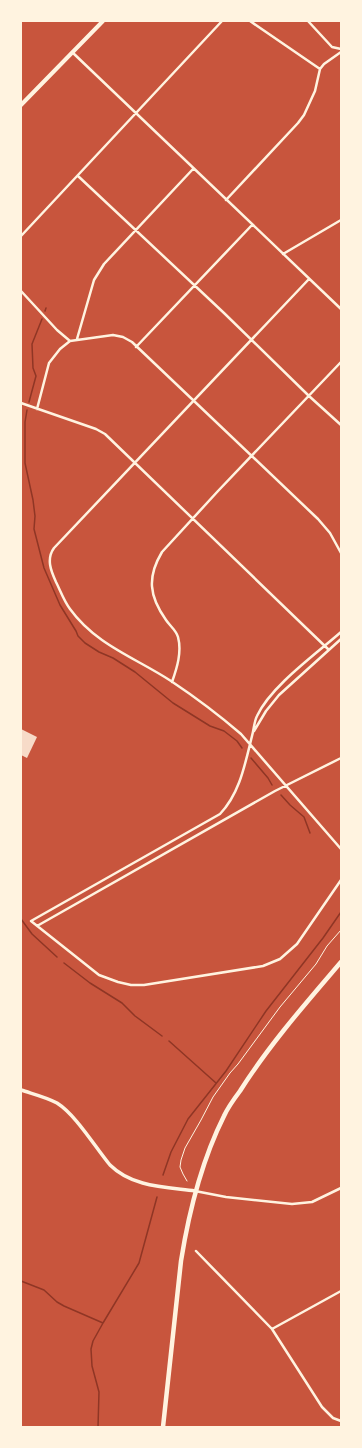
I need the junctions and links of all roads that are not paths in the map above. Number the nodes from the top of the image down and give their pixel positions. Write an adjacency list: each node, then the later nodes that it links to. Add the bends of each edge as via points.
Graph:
1 (103, 21): 6 (main road)
2 (222, 21): 9 (street)
3 (250, 21): 7 (street)
4 (308, 21): 5 (street, via 332,48)
5 (341, 51): 7 (street)
6 (72, 52): 8 (main road); 9 (street)
7 (320, 69): 12 (street, via 315,91 304,115)
8 (21, 105)
9 (136, 114): 10 (street); 11 (street)
10 (194, 168): 12 (street); 15 (street)
11 (78, 176): 15 (street); 16 (street)
12 (226, 200): 14 (street)
13 (341, 220): 17 (street)
14 (252, 225): 17 (street); 19 (street)
15 (136, 230): 19 (street); 22 (street, via 97,275)
16 (21, 236)
17 (283, 254): 18 (street)
18 (309, 279): 21 (street); 23 (street)
19 (195, 285): 23 (street); 25 (street)
20 (21, 291): 24 (street)
21 (341, 309)
22 (77, 340): 24 (street); 25 (street, via 118,336)
23 (252, 340): 27 (street); 28 (street)
24 (70, 341): 30 (street, via 49,363)
25 (136, 347): 28 (street)
26 (341, 362): 27 (street)
27 (309, 396): 31 (street); 32 (street)
28 (194, 401): 32 (street); 33 (street)
29 (21, 403): 30 (street)
30 (37, 408): 33 (street, via 96,429)
31 (341, 425)
32 (251, 456): 34 (street); 35 (street, via 318,519 330,533)
33 (136, 462): 34 (street); 40 (street, via 54,548 50,555 50,565 65,602 84,625 108,645)
34 (193, 518): 38 (street); 40 (street, via 162,552 154,567 152,579 154,599 166,620 176,631 180,645)
35 (341, 554)
36 (341, 632): 38 (street)
37 (341, 639): 39 (street)
38 (325, 646): 39 (street); 41 (street, via 275,691 254,722)
39 (329, 650): 41 (street, via 273,702)
40 (172, 682): 42 (street, via 228,722)
41 (254, 731): 42 (street)
42 (250, 744): 44 (street); 47 (street, via 235,794 220,814 31,921)
43 (341, 758): 44 (street)
44 (286, 786): 45 (street); 47 (street)
45 (341, 849)
46 (341, 880): 47 (street, via 297,944 280,959 270,964 229,972 144,985 131,985 99,975)
47 (37, 926)
48 (341, 962): 51 (main road, via 274,1042 224,1115)
49 (21, 1090): 51 (street, via 50,1100 69,1114 117,1172 139,1183)
50 (341, 1188): 51 (street, via 312,1202 292,1204)
51 (194, 1191): 56 (main road, via 180,1261)
52 (196, 1251): 54 (street)
53 (341, 1291): 54 (street)
54 (272, 1329): 55 (street, via 322,1407 333,1418)
55 (341, 1421)
56 (163, 1427)

